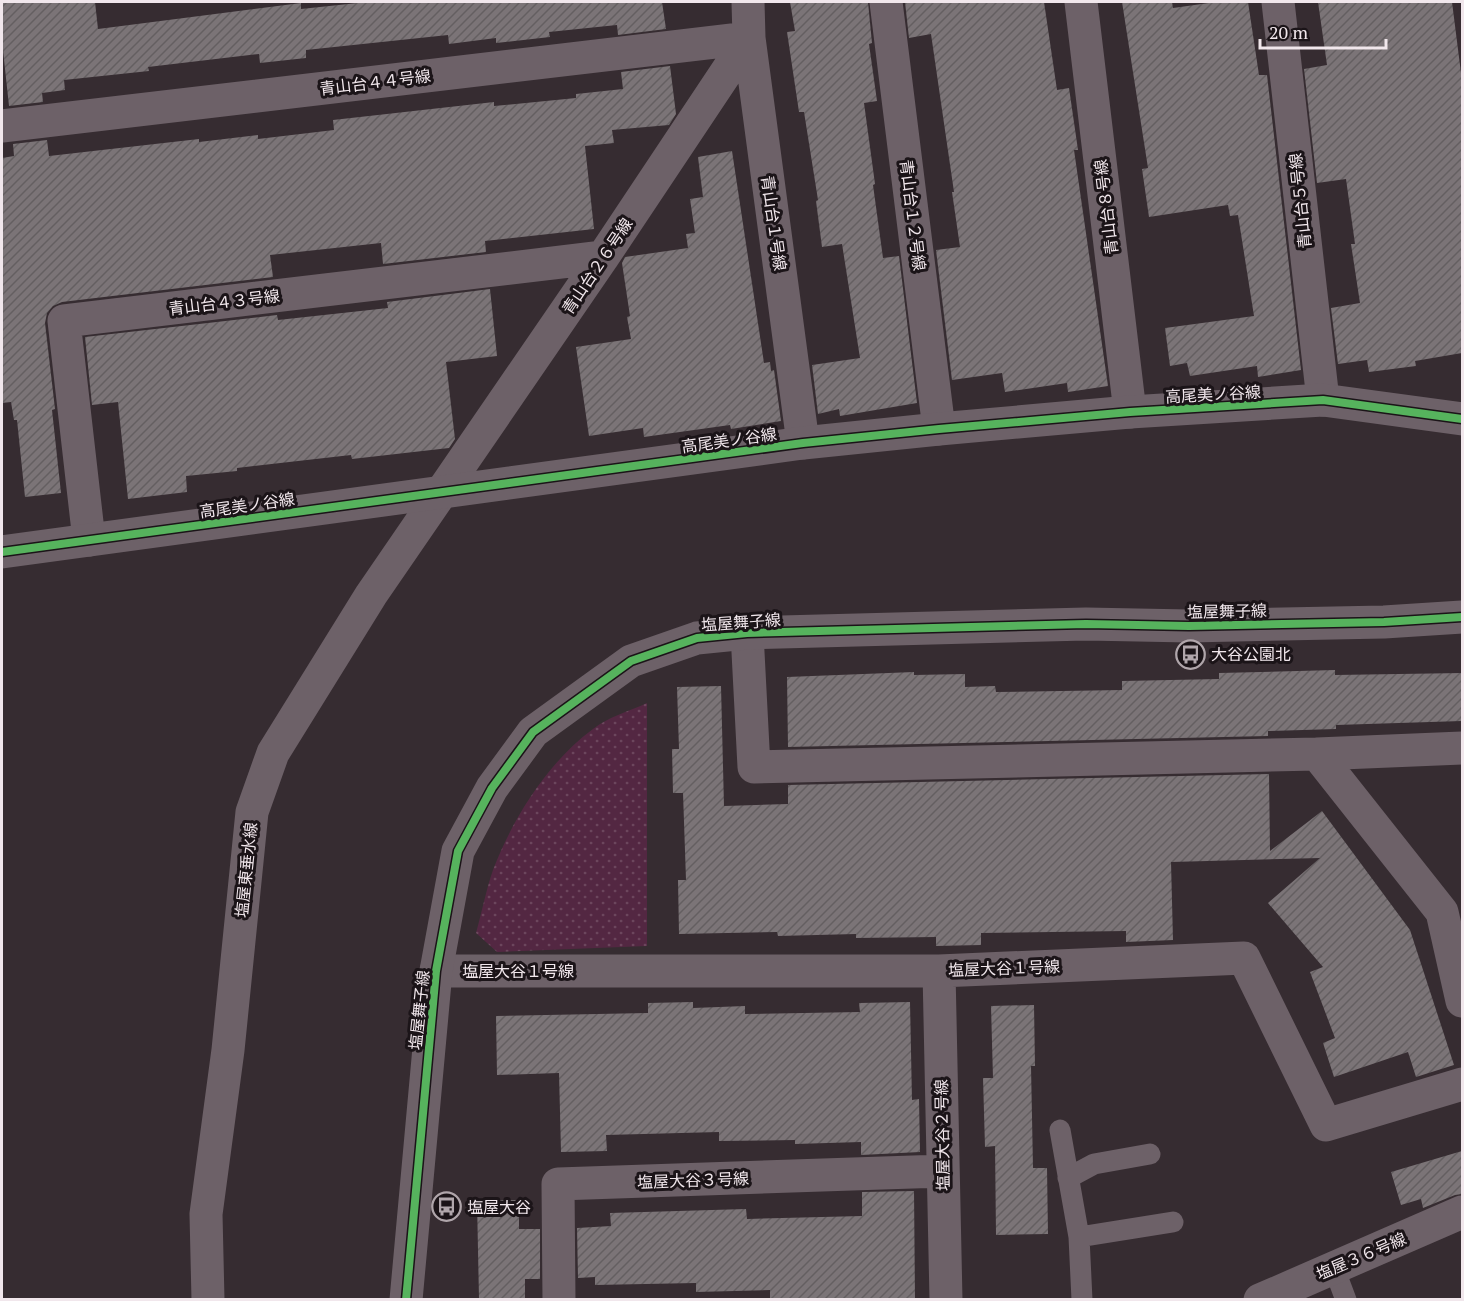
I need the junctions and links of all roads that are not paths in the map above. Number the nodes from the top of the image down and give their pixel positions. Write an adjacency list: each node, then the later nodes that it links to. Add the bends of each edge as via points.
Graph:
1 (747, 2): 5 (street, 青山台１号線)
2 (886, 2): 11 (street, 青山台１２号線)
3 (1081, 2): 9 (street, 青山台８号線)
4 (1278, 2): 8 (street, 青山台５号線)
5 (749, 38): 6 (street, 青山台４４号線); 7 (street, 青山台２６号線); 12 (street, 青山台１号線)
6 (2, 126)
7 (603, 257): 13 (street, 青山台２６号線); 14 (street, 青山台４３号線, via 64,321)
8 (1323, 400): 9 (street, 高尾美ノ谷線); 10 (street, 高尾美ノ谷線)
9 (1130, 412): 11 (street, 高尾美ノ谷線)
10 (1462, 419)
11 (939, 429): 12 (street, 高尾美ノ谷線)
12 (803, 443): 13 (street, 高尾美ノ谷線)
13 (442, 492): 14 (street, 高尾美ノ谷線); 32 (street, 塩屋東垂水線, via 371,595 273,753 252,812 228,1050 206,1214)
14 (89, 540): 15 (street, 高尾美ノ谷線)
15 (2, 552)
16 (1462, 617): 17 (street, 塩屋舞子線, via 1384,622 1074,624)
17 (747, 633): 19 (street, via 754,767); 20 (street, 塩屋舞子線, via 697,638 630,661 533,732 492,788 458,851)
18 (1462, 748): 19 (street)
19 (1317, 754): 22 (street, via 1442,912)
20 (436, 971): 21 (street, 塩屋大谷１号線); 33 (street, 塩屋舞子線)
21 (939, 971): 23 (street, 塩屋大谷１号線, via 1244,958 1326,1125); 26 (street, 塩屋大谷２号線)
22 (1462, 1001)
23 (1462, 1084)
24 (1060, 1130): 27 (lane)
25 (1150, 1154): 27 (lane, via 1094,1164)
26 (943, 1171): 34 (street, 塩屋大谷３号線, via 558,1184); 35 (street, 塩屋大谷２号線)
27 (1068, 1178): 30 (lane)
28 (1462, 1212): 31 (street, 塩屋３６号線)
29 (1173, 1222): 30 (lane)
30 (1079, 1237): 36 (lane)
31 (1334, 1268): 37 (street, 塩屋３６号線); 38 (lane)
32 (208, 1299)
33 (406, 1299)
34 (559, 1299)
35 (946, 1299)
36 (1082, 1299)
37 (1260, 1299)
38 (1346, 1299)

